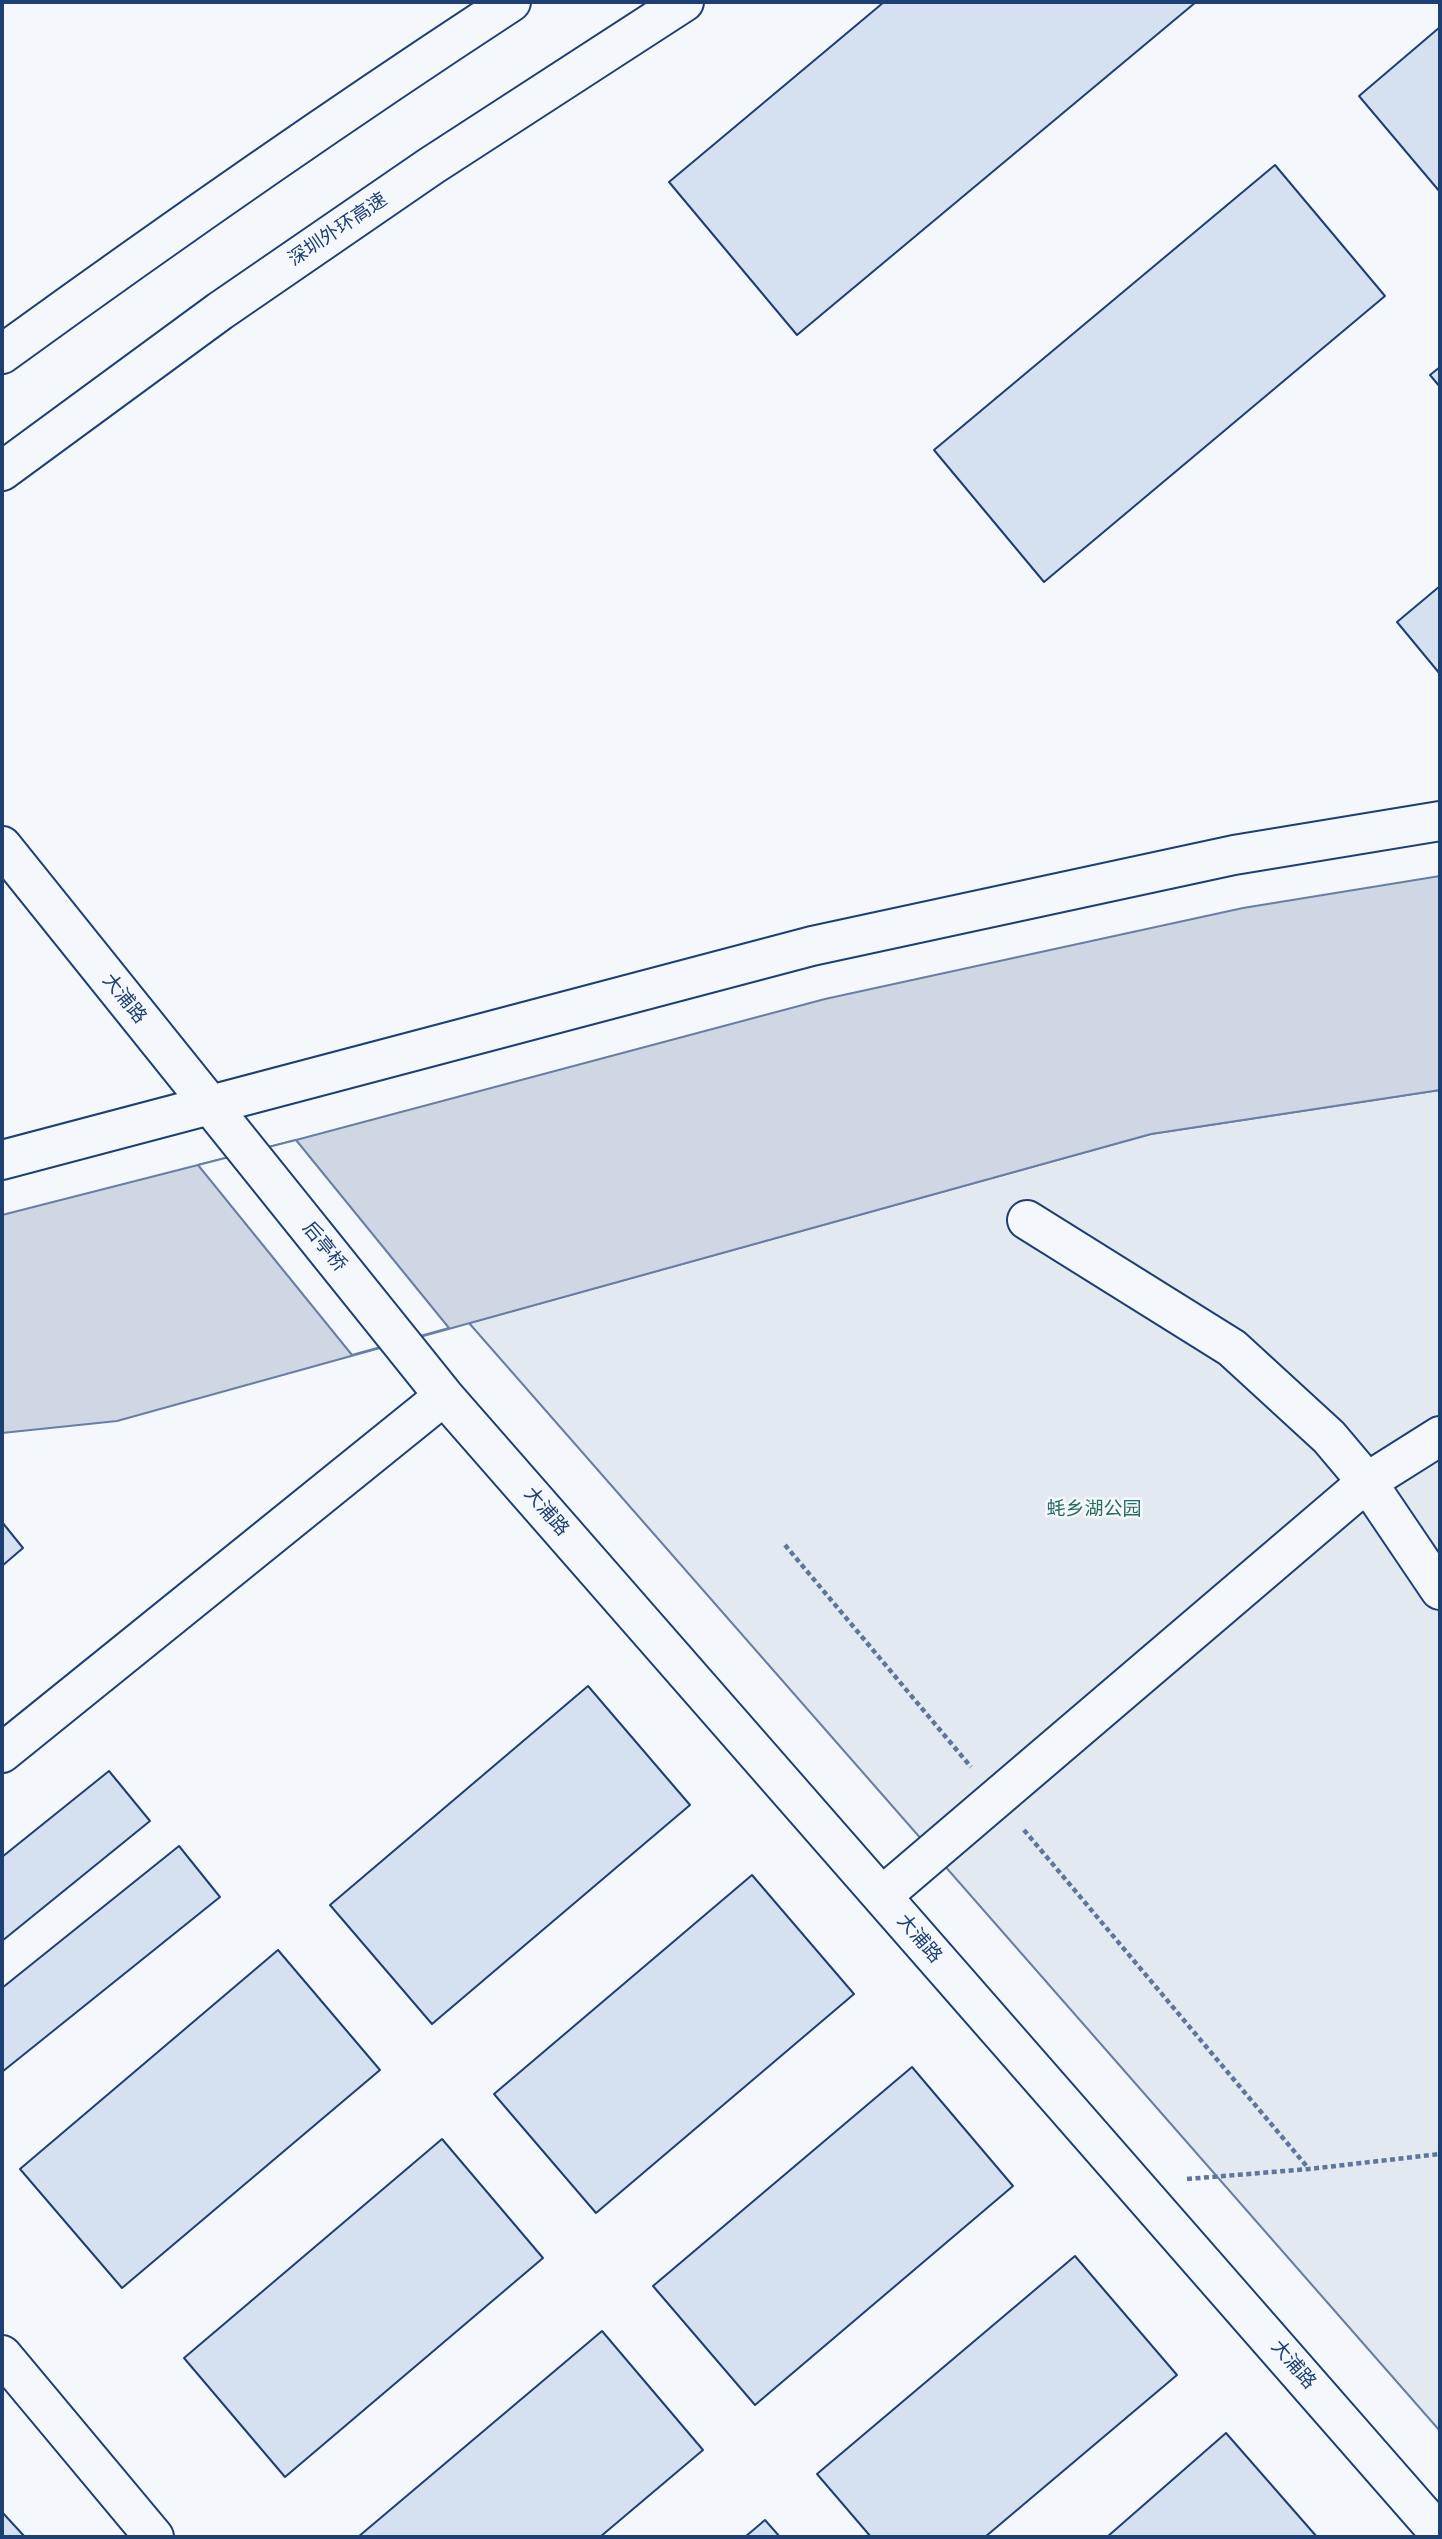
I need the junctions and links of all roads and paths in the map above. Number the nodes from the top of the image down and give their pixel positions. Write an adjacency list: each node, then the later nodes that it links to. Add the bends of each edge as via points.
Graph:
1 (511, 2): 3 (main road, via 166,235)
2 (684, 2): 4 (main road, 深圳外环高速, via 431,166 220,311)
3 (2, 354)
4 (2, 471)
5 (1440, 821): 7 (main road, via 1234,855 812,946)
6 (2, 846): 7 (main road, 大浦路)
7 (210, 1107): 8 (main road, 大浦路); 9 (main road)
8 (247, 1152): 11 (main road, 后亭桥)
9 (2, 1160)
10 (1027, 1220): 14 (main road, via 1232,1348 1329,1437)
11 (400, 1342): 12 (main road, 大浦路)
12 (444, 1396): 17 (main road); 19 (main road, 大浦路)
13 (1440, 1436): 14 (main road)
14 (1367, 1482): 16 (main road); 18 (main road)
15 (785, 1545): 18 (path)
16 (1440, 1590)
17 (2, 1754)
18 (997, 1797): 19 (main road); 21 (path)
19 (882, 1896): 22 (main road, 大浦路)
20 (1440, 2154): 21 (path)
21 (1309, 2169): 22 (path)
22 (1133, 2183): 24 (main road, 大浦路)
23 (2, 2355): 25 (main road)
24 (1440, 2534)
25 (154, 2537)

